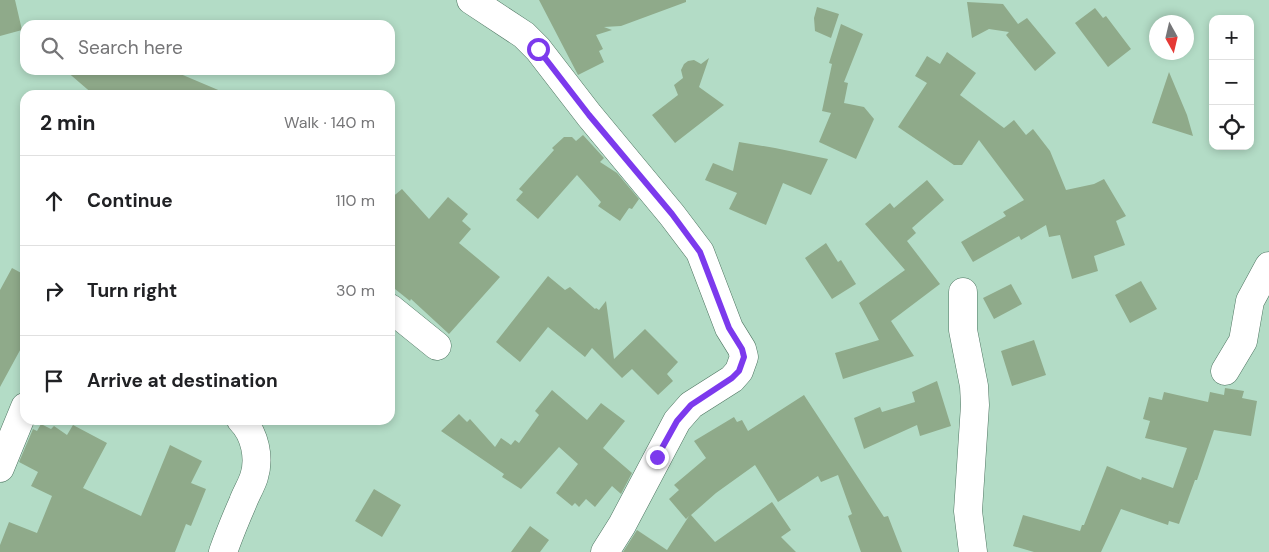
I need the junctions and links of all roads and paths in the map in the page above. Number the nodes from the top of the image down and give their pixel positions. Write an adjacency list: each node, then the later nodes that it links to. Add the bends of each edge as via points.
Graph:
1 (471, 0): 11 (street, via 538,49 672,214 700,252 729,328 744,357 739,371 732,378 691,405 677,421)
2 (1269, 266): 6 (street, via 1250,301 1243,341)
3 (963, 292): 12 (street, via 963,330 975,404 968,511)
4 (395, 312): 5 (street)
5 (437, 346)
6 (1225, 371)
7 (20, 419): 9 (street)
8 (246, 425): 10 (street, via 254,440 254,476)
9 (0, 468)
10 (223, 552)
11 (605, 552)
12 (973, 552)

